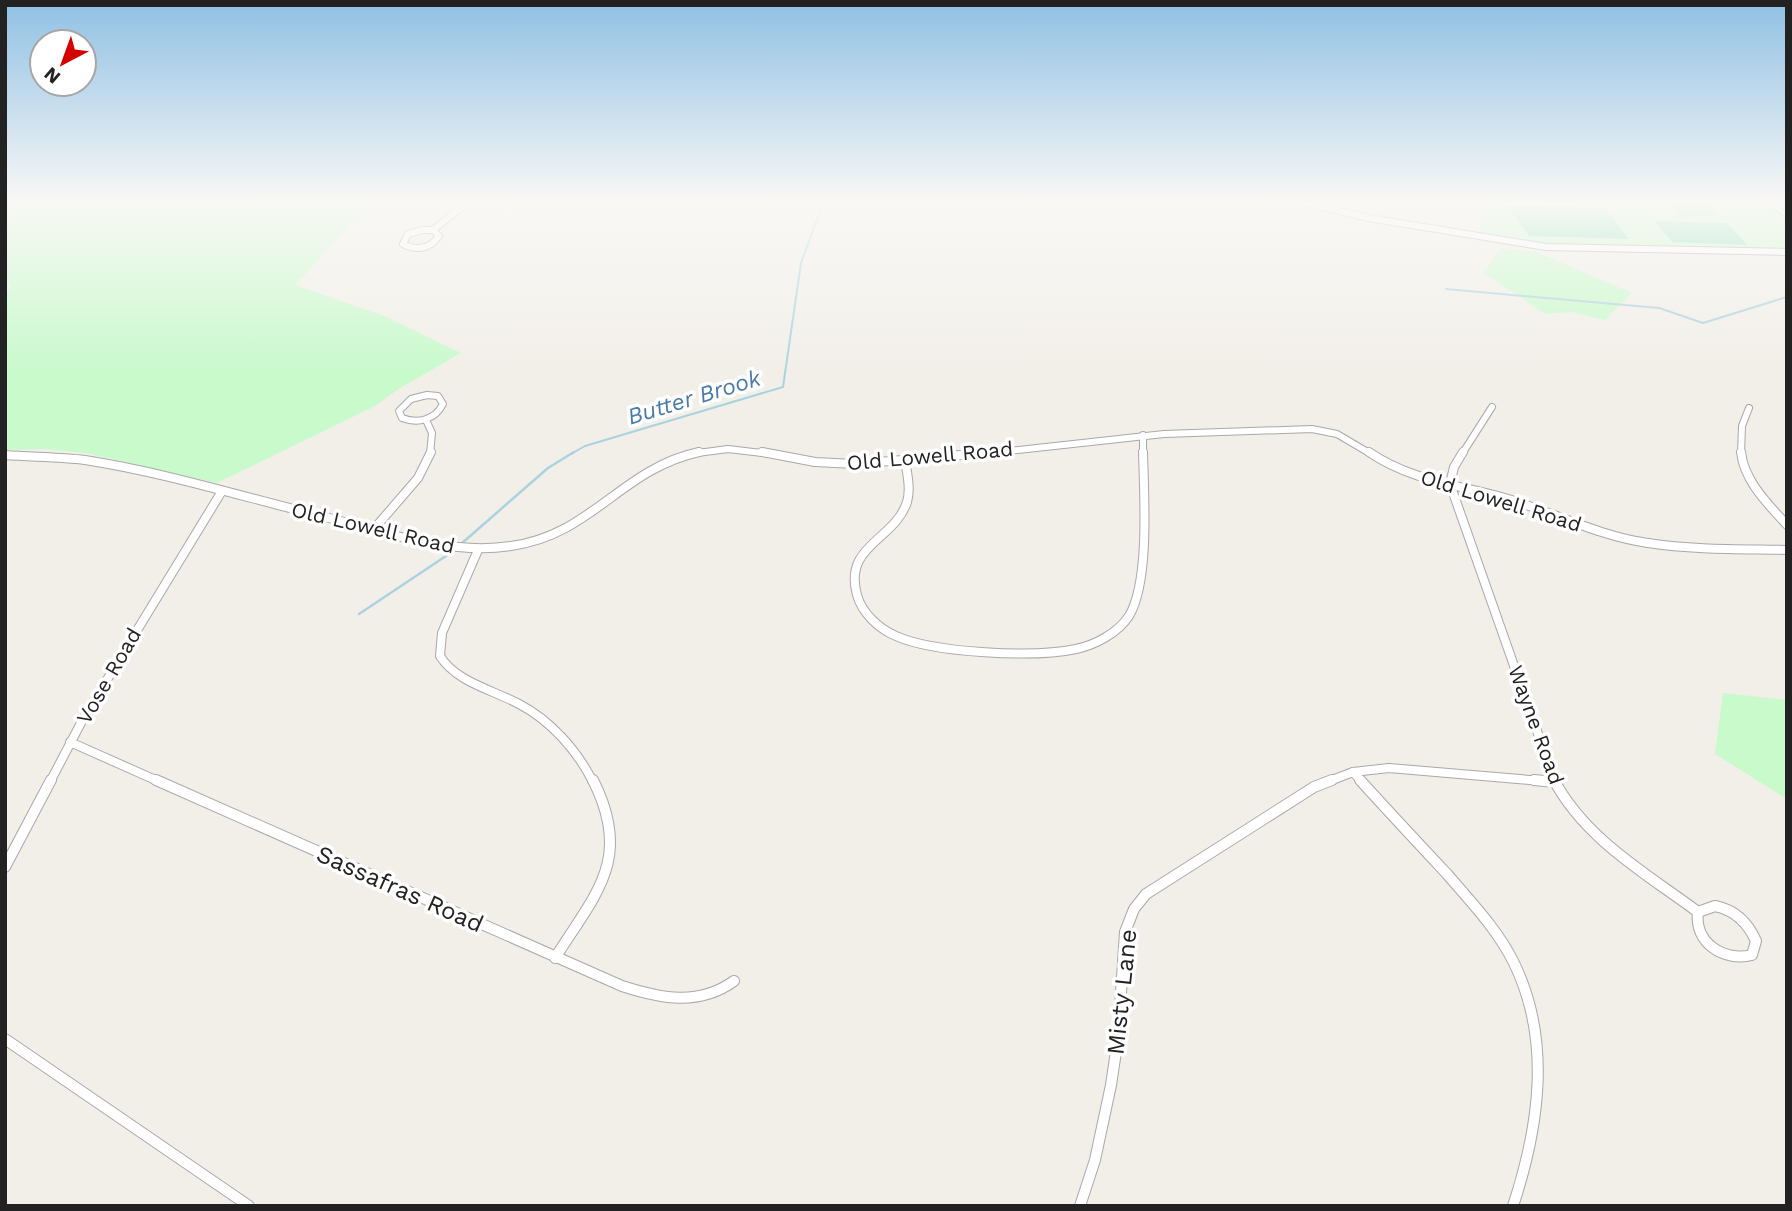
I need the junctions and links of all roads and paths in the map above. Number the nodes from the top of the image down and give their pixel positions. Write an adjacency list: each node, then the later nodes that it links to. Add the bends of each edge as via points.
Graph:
1 (1492, 407): 7 (street, via 1454,467)
2 (1749, 408): 9 (street, via 1739,444 1742,464)
3 (426, 420): 3 (street, via 402,418 401,406 418,396 438,396 442,408); 10 (street, via 434,434 429,459 418,479)
4 (1143, 435): 6 (street, Old Lowell Road); 6 (street, via 1141,570 1135,604 1122,623 1102,639 1062,652 926,645 898,637 868,614 857,595 855,574 862,554 906,505); 7 (street, Old Lowell Road, via 1328,430 1348,437 1397,470)
5 (5, 455): 8 (street, Old Lowell Road, via 82,460)
6 (905, 460): 11 (street, Old Lowell Road, via 839,464 743,448 703,451 653,468 591,514 544,539)
7 (1450, 484): 12 (street, Old Lowell Road, via 1646,543); 15 (street, Wayne Road)
8 (222, 491): 10 (street, Old Lowell Road); 13 (street, Vose Road)
9 (1787, 525)
10 (374, 529): 11 (street, Old Lowell Road)
11 (478, 550): 18 (street, via 442,633 440,656 453,670 529,709 556,730 598,790 611,835 603,881)
12 (1787, 550)
13 (70, 742): 16 (street, Vose Road); 18 (street, Sassafras Road)
14 (1353, 772): 15 (street, Misty Lane, via 1407,768); 22 (street, Misty Lane, via 1314,787 1146,894 1134,909 1125,932 1118,1038 1107,1109); 23 (street, via 1483,915 1521,978 1535,1029 1539,1081 1531,1143)
15 (1555, 782): 17 (street, Wayne Road, via 1591,828)
16 (5, 867)
17 (1698, 912): 17 (street, via 1700,934 1715,949 1736,958 1752,955 1756,941 1738,915 1719,907)
18 (555, 958): 19 (street, Sassafras Road, via 657,996 700,998)
19 (734, 981)
20 (5, 1039): 21 (street)
21 (249, 1206)
22 (1080, 1206)
23 (1513, 1206)

